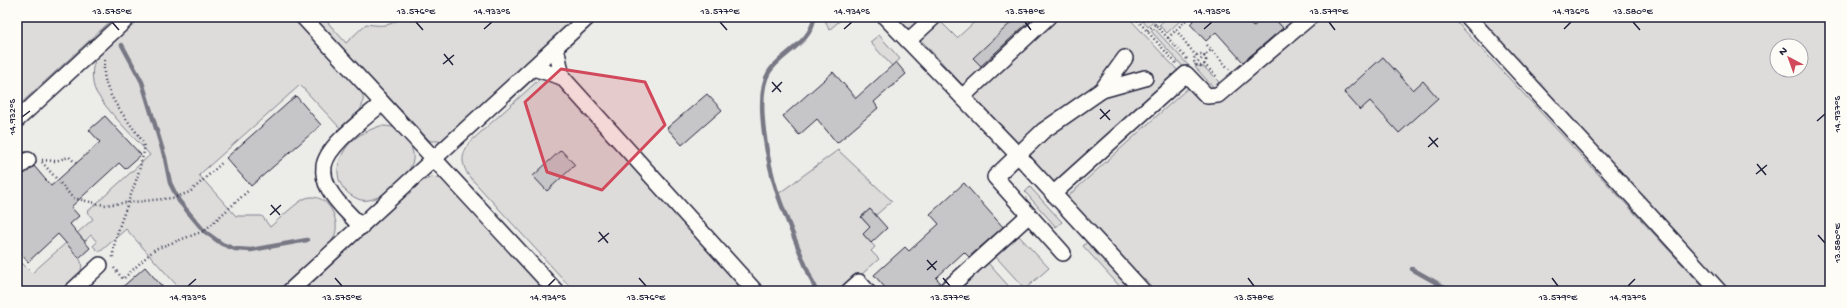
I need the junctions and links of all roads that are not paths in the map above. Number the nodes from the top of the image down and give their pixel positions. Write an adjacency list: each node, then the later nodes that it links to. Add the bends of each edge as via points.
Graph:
1 (129, 17): 18 (lane)
2 (303, 17): 17 (lane)
3 (588, 17): 10 (lane)
4 (885, 17): 9 (lane)
5 (934, 17): 9 (lane)
6 (1048, 17): 16 (lane)
7 (1310, 17): 21 (lane, via 1218,95 1207,96 1191,69)
8 (1468, 17): 34 (lane)
9 (908, 41): 16 (lane)
10 (556, 47): 12 (lane); 13 (lane)
11 (1125, 58): 15 (lane)
12 (533, 68): 13 (lane); 20 (lane)
13 (562, 77): 29 (lane)
14 (1146, 78): 15 (lane)
15 (1102, 90): 19 (lane, via 1043,131)
16 (962, 97): 19 (lane)
17 (382, 103): 20 (lane); 23 (lane, via 343,138 324,164 324,177 329,190)
18 (17, 120)
19 (1018, 155): 21 (lane); 22 (lane, via 995,177)
20 (435, 160): 23 (lane); 28 (lane)
21 (1053, 194): 33 (lane)
22 (1029, 215): 24 (lane); 32 (lane)
23 (361, 227): 27 (lane)
24 (1062, 253)
25 (100, 265): 26 (lane)
26 (72, 291)
27 (290, 291)
28 (556, 291)
29 (754, 291)
30 (849, 291): 31 (lane, via 859,282)
31 (867, 291)
32 (945, 291)
33 (1143, 291)
34 (1719, 291)

